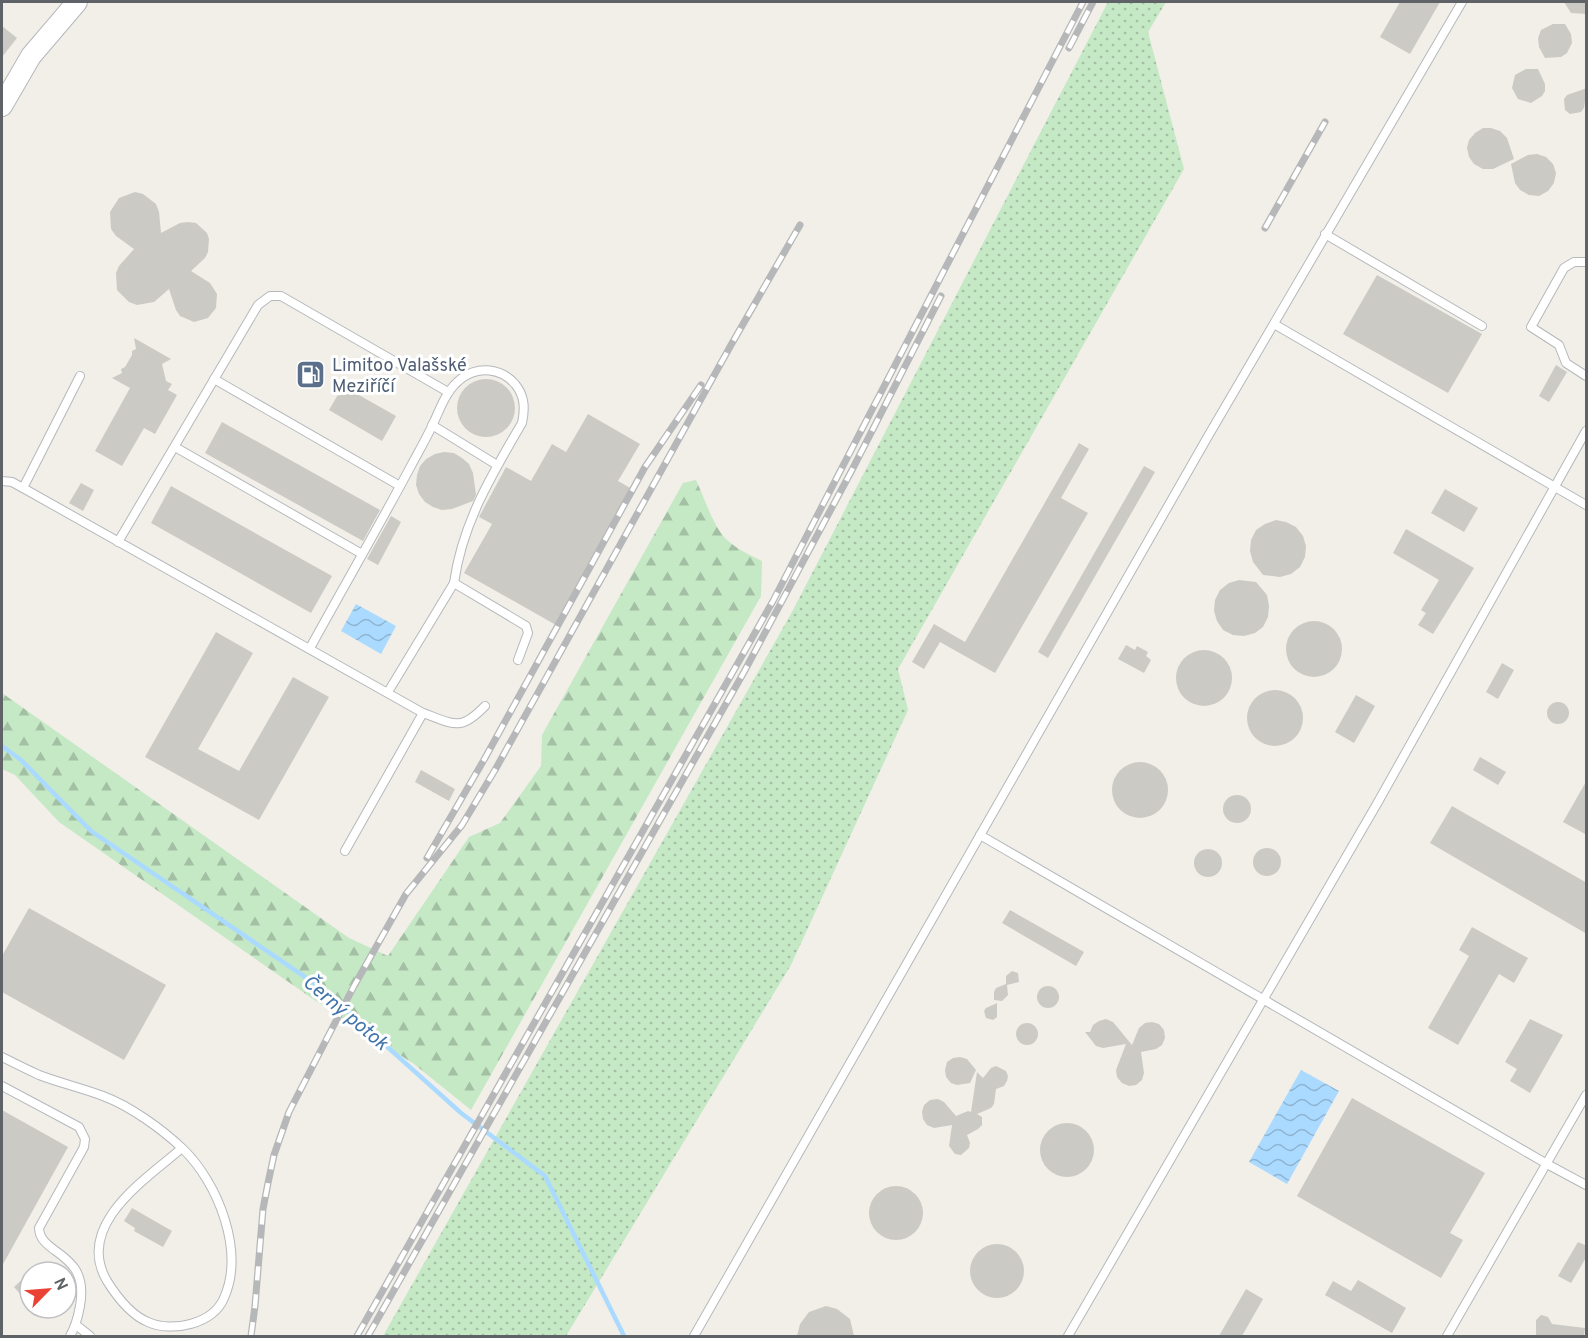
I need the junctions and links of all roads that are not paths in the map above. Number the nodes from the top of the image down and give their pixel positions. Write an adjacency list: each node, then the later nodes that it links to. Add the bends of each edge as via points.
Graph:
1 (77, 2): 3 (street, via 31,56)
2 (1462, 2): 4 (lane)
3 (2, 106)
4 (1325, 234): 6 (lane); 7 (lane)
5 (1587, 262): 9 (lane, via 1574,262 1564,268 1531,327 1559,345 1566,363)
6 (1274, 324): 19 (lane); 29 (lane)
7 (1482, 326)
8 (80, 376): 18 (lane)
9 (1587, 376)
10 (214, 379): 11 (lane, via 258,305 276,295); 14 (lane); 17 (lane)
11 (448, 392): 12 (lane); 15 (lane, via 472,372 485,370 503,375 518,387 523,398 522,423)
12 (432, 426): 15 (lane); 17 (lane)
13 (1587, 431): 19 (lane)
14 (175, 447): 21 (lane); 22 (lane)
15 (497, 465): 23 (lane, via 474,509 457,558)
16 (2, 481): 18 (lane)
17 (400, 486): 22 (lane)
18 (22, 488): 21 (lane)
19 (1556, 488): 20 (lane); 31 (lane)
20 (1587, 506)
21 (118, 542): 24 (lane)
22 (362, 554): 24 (lane)
23 (454, 583): 25 (lane, via 526,626 528,633); 26 (lane)
24 (310, 648): 26 (lane)
25 (518, 660)
26 (388, 692): 28 (lane)
27 (485, 706): 28 (lane, via 460,724)
28 (423, 713): 30 (lane)
29 (980, 835): 31 (lane); 41 (lane)
30 (345, 851)
31 (1264, 999): 36 (lane); 42 (lane)
32 (2, 1057): 35 (lane, via 39,1075 106,1097 149,1122)
33 (2, 1086): 38 (lane, via 79,1127 85,1139 39,1228 41,1237 79,1275 82,1293)
34 (1587, 1095): 36 (lane)
35 (182, 1148): 35 (lane, via 123,1199 99,1238 105,1278 117,1296 147,1322 161,1326 181,1326 213,1312 224,1299 231,1271 227,1224 208,1182)
36 (1547, 1164): 37 (lane); 43 (lane)
37 (1587, 1185)
38 (76, 1325): 39 (lane); 40 (lane)
39 (70, 1336)
40 (90, 1336)
41 (694, 1336)
42 (1068, 1336)
43 (1448, 1336)

